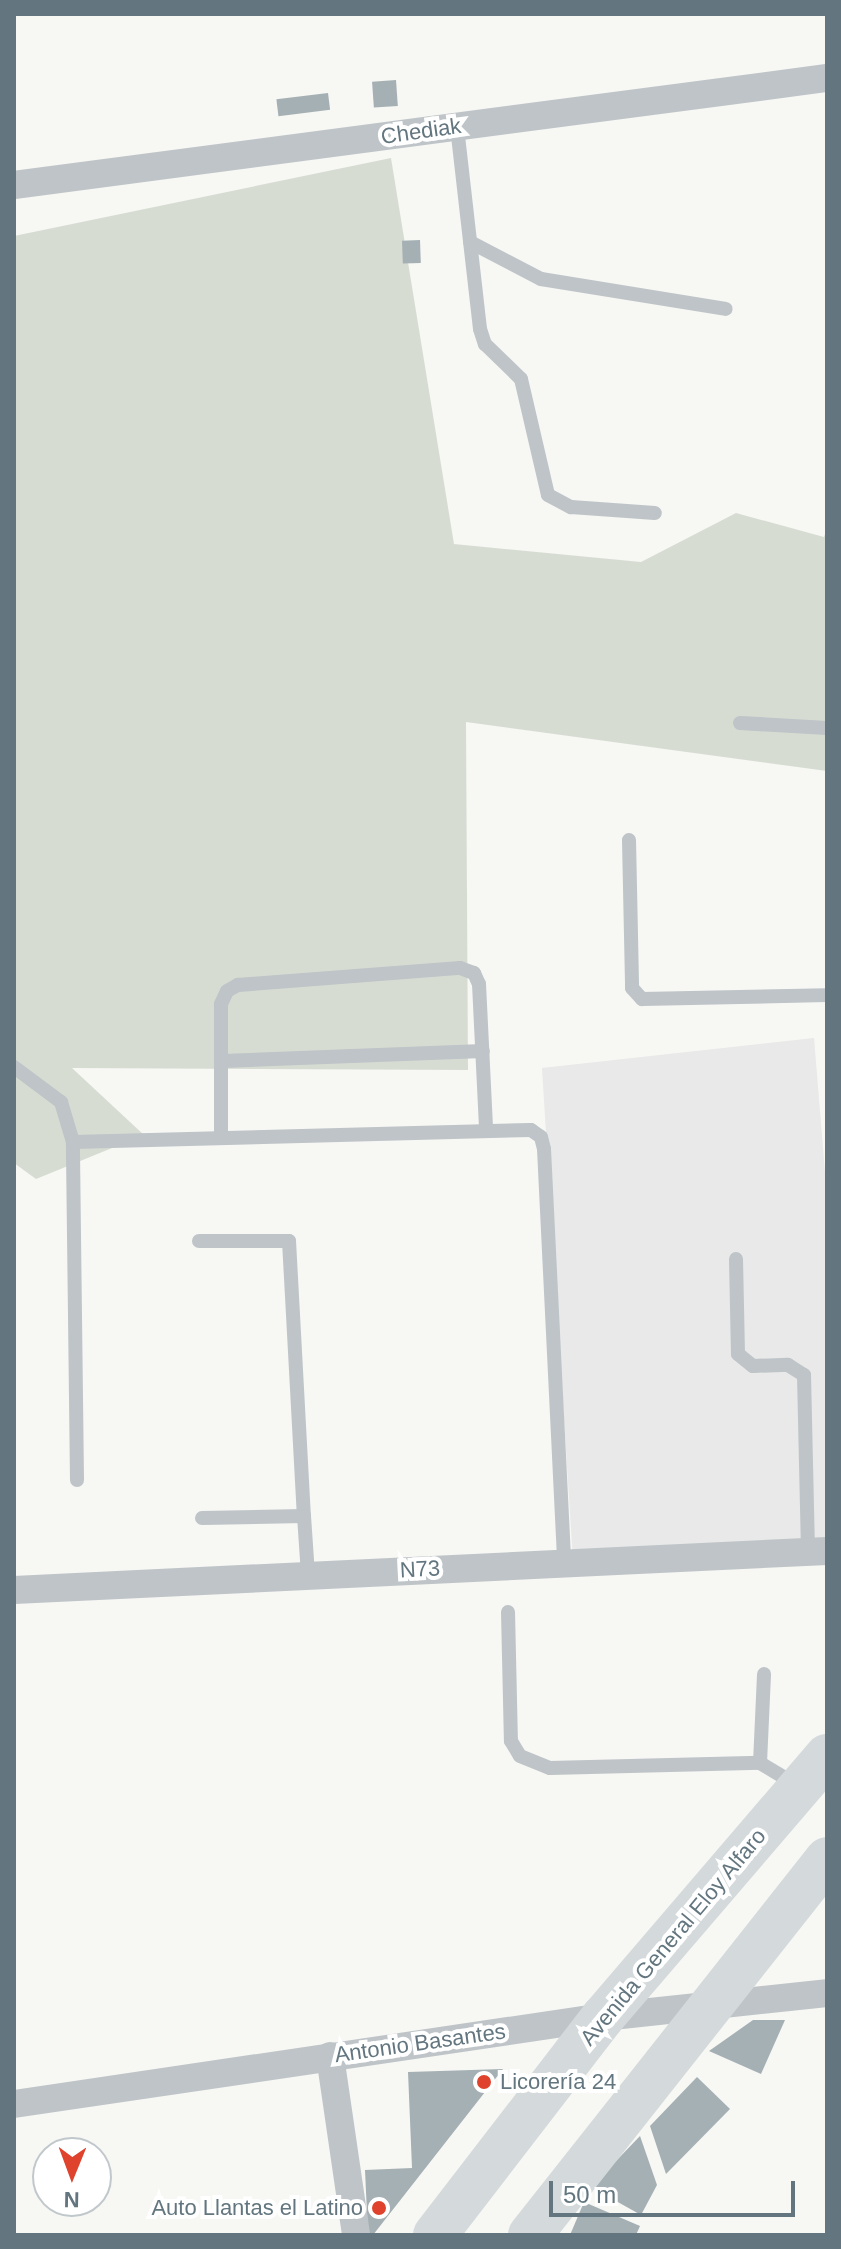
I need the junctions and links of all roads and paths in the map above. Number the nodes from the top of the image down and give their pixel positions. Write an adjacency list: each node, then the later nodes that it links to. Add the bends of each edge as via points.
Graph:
1 (827, 78): 2 (street, Chediak)
2 (457, 127): 3 (street, Chediak); 4 (lane)
3 (14, 185)
4 (470, 242): 5 (lane, via 541,279); 6 (lane, via 480,329 485,344 521,379 548,495 571,507)
5 (726, 309)
6 (655, 513)
7 (740, 723): 8 (lane)
8 (827, 728)
9 (629, 840): 10 (lane, via 632,988 642,999)
10 (827, 995)
11 (483, 1051): 12 (lane); 12 (lane, via 479,984 474,973 460,968 238,985 221,1004); 14 (lane)
12 (223, 1061): 15 (lane)
13 (14, 1067): 16 (lane, via 61,1102)
14 (486, 1129): 15 (lane); 23 (lane, via 531,1130 541,1137 544,1149)
15 (221, 1137): 16 (lane)
16 (73, 1142): 19 (lane)
17 (199, 1241): 20 (lane, via 289,1241)
18 (736, 1259): 22 (lane, via 738,1354 753,1366 788,1365 804,1375)
19 (77, 1480)
20 (304, 1516): 21 (lane); 24 (lane)
21 (202, 1518)
22 (817, 1551): 23 (street, N73)
23 (564, 1561): 24 (street, N73)
24 (308, 1575): 25 (street, N73)
25 (14, 1590)
26 (508, 1612): 28 (lane, via 511,1741 520,1756 550,1768)
27 (764, 1674): 28 (lane)
28 (760, 1763): 29 (lane)
29 (812, 1772): 33 (main road, Avenida General Eloy Alfaro)
30 (827, 1859): 32 (main road)
31 (827, 1993): 32 (street, Antonio Basantes)
32 (712, 2008): 33 (street, Antonio Basantes); 38 (main road)
33 (603, 2017): 34 (street, Antonio Basantes); 37 (main road, Avenida General Eloy Alfaro)
34 (330, 2056): 35 (street, Antonio Basantes); 36 (street)
35 (14, 2104)
36 (356, 2235)
37 (435, 2235)
38 (530, 2235)

